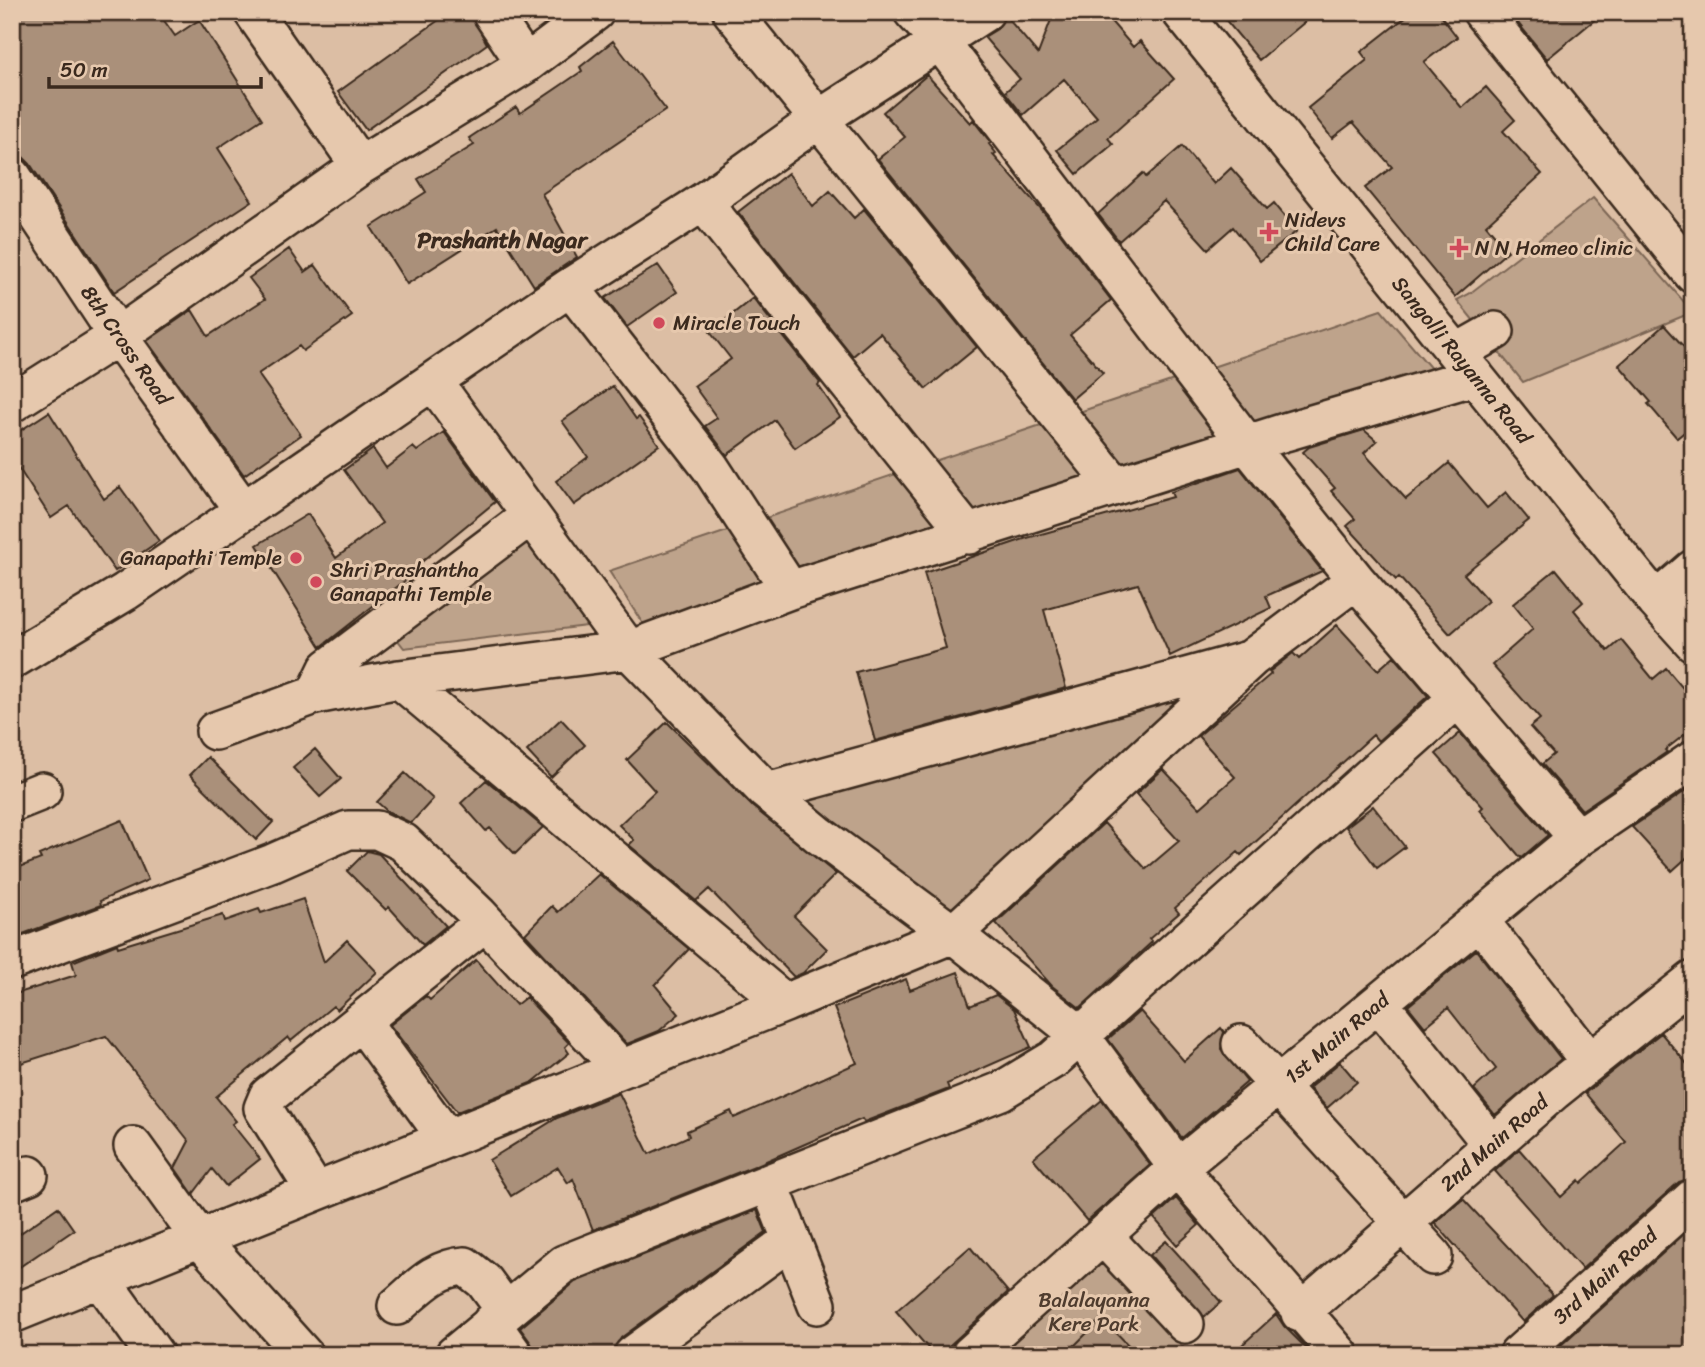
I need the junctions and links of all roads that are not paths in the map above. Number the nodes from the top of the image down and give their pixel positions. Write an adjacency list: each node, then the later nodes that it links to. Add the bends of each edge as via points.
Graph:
1 (253, 12): 12 (street)
2 (491, 12): 10 (street)
3 (595, 12): 10 (street)
4 (732, 12): 11 (street)
5 (913, 12): 9 (street)
6 (985, 12): 9 (street)
7 (1181, 12): 19 (street, Sangolli Rayanna Road)
8 (1482, 12): 15 (street)
9 (939, 40): 11 (street); 22 (street)
10 (526, 64): 12 (street)
11 (819, 119): 14 (street); 23 (street)
12 (360, 166): 18 (street)
13 (14, 183): 18 (street, 8th Cross Road)
14 (703, 202): 16 (street); 26 (street)
15 (1693, 274)
16 (570, 287): 20 (street); 29 (street, via 709,467)
17 (1495, 331): 19 (street)
18 (118, 336): 21 (street); 24 (street, 8th Cross Road)
19 (1466, 364): 22 (street); 30 (street, Sangolli Rayanna Road)
20 (433, 381): 24 (street); 25 (street)
21 (12, 403)
22 (1247, 444): 23 (street); 28 (street)
23 (1116, 486): 26 (street)
24 (244, 511): 34 (street, via 125,592)
25 (530, 516): 32 (street); 36 (street, via 328,668)
26 (969, 535): 29 (street)
27 (1693, 569): 30 (street)
28 (1356, 580): 33 (street); 37 (street)
29 (790, 590): 32 (street)
30 (1656, 601): 31 (street, Sangolli Rayanna Road)
31 (1693, 642)
32 (629, 650): 35 (street); 40 (street)
33 (1252, 658): 40 (street); 44 (street)
34 (12, 660)
35 (399, 679): 36 (street); 47 (street)
36 (315, 695): 38 (street)
37 (1458, 698): 41 (street); 50 (street)
38 (215, 731)
39 (1693, 760): 41 (street, 1st Main Road)
40 (767, 792): 44 (street)
41 (1578, 838): 42 (street, 1st Main Road)
42 (1479, 920): 48 (street, 1st Main Road); 52 (street)
43 (485, 922): 45 (street, via 403,842 377,830 348,830 273,863); 49 (street); 53 (street)
44 (953, 934): 47 (street); 50 (street)
45 (12, 961)
46 (1693, 980): 52 (street, 2nd Main Road)
47 (785, 1003): 53 (street)
48 (1379, 1003): 54 (street, 1st Main Road); 56 (street)
49 (362, 1022): 55 (street); 60 (street, via 268,1096 263,1108)
50 (1079, 1034): 58 (street); 59 (street, via 1054,1059 1001,1091)
51 (1241, 1044): 54 (street)
52 (1590, 1062): 56 (street, 2nd Main Road)
53 (620, 1067): 55 (street)
54 (1279, 1086): 58 (street, 1st Main Road); 62 (street)
55 (447, 1139): 60 (street)
56 (1492, 1145): 62 (street, 2nd Main Road)
57 (133, 1146): 63 (street)
58 (1178, 1168): 65 (street, 1st Main Road); 70 (street)
59 (769, 1183): 64 (street); 72 (street, via 564,1264)
60 (315, 1191): 63 (street)
61 (1693, 1198): 81 (street, 3rd Main Road)
62 (1403, 1223): 66 (street); 70 (street, 2nd Main Road)
63 (201, 1240): 67 (street); 75 (street)
64 (791, 1240): 68 (street); 78 (street)
65 (1101, 1240): 73 (street); 79 (street, 1st Main Road)
66 (1433, 1256)
67 (100, 1278): 71 (street); 74 (street)
68 (817, 1305)
69 (397, 1306): 72 (street, via 434,1274 465,1266 484,1282)
70 (1300, 1312): 80 (street)
71 (12, 1314)
72 (499, 1317): 76 (street); 77 (street)
73 (1185, 1324)
74 (155, 1355)
75 (304, 1355)
76 (454, 1355)
77 (514, 1355)
78 (633, 1355)
79 (970, 1355)
80 (1340, 1355)
81 (1518, 1355)

